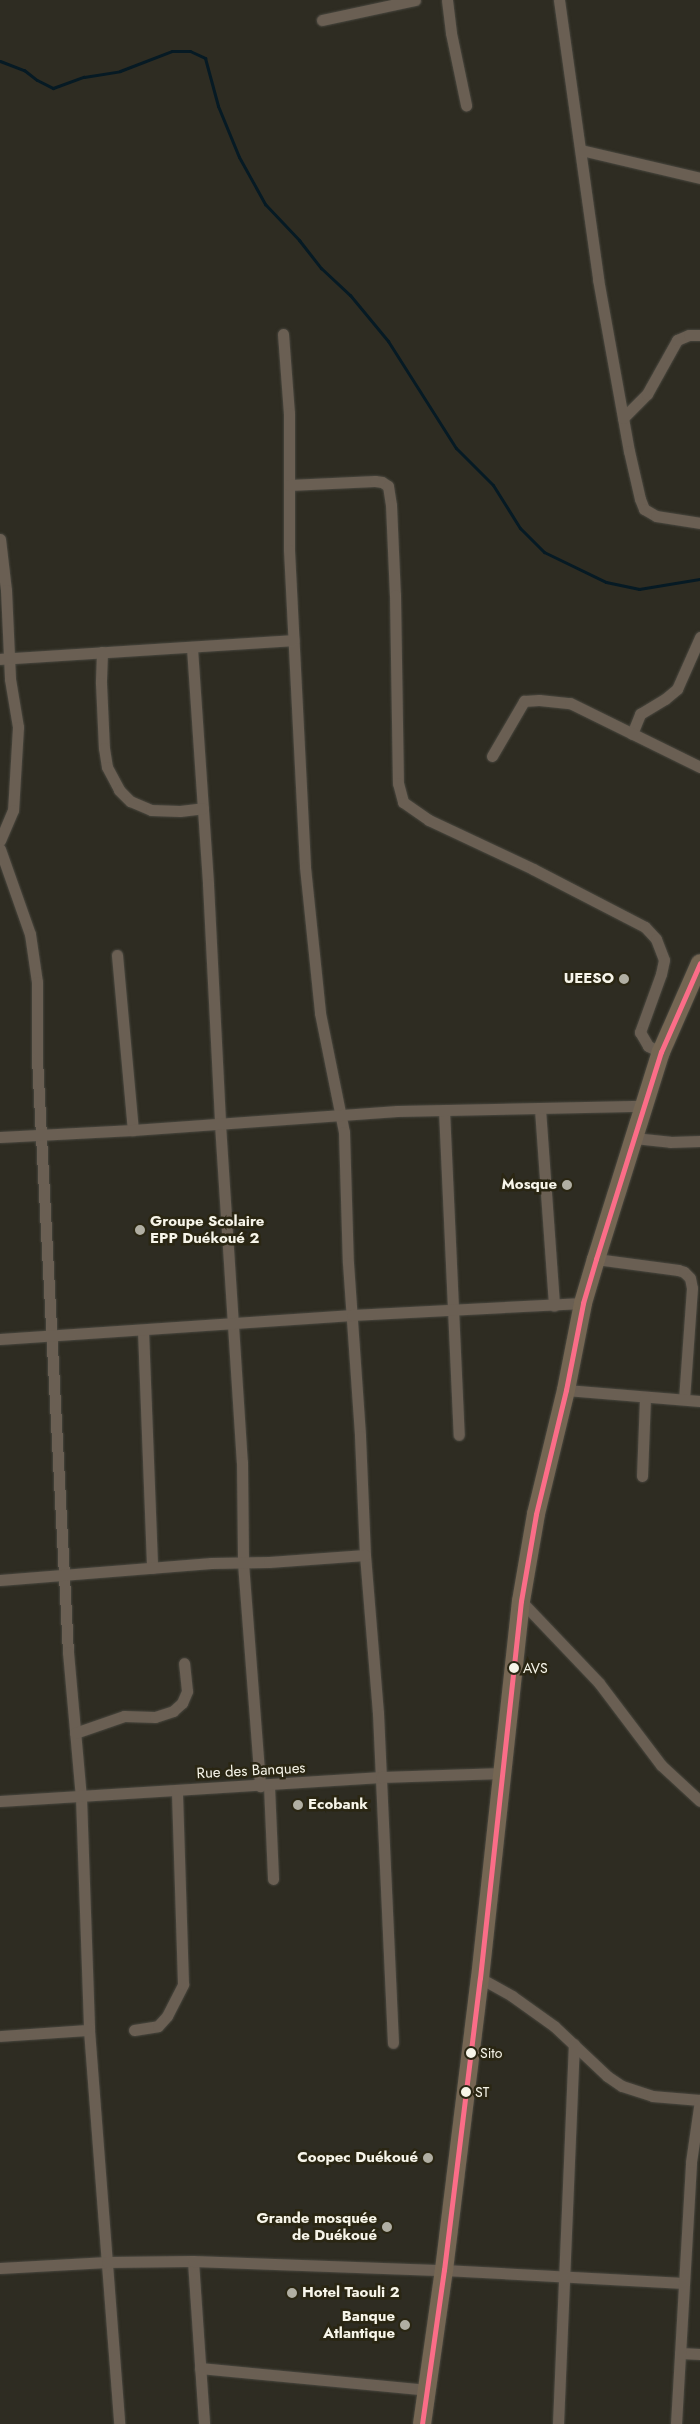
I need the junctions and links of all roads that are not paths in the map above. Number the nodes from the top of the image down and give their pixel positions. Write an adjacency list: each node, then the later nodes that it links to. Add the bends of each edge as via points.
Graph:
1 (415, 0): 4 (street)
2 (447, 0): 5 (street, via 450,33)
3 (559, 0): 6 (street)
4 (322, 20)
5 (466, 105)
6 (581, 150): 7 (street); 10 (street, via 598,278)
7 (700, 178)
8 (283, 334): 11 (street, via 289,413)
9 (700, 335): 10 (street, via 677,340 651,389 640,404)
10 (623, 418): 12 (street, via 644,508 656,516)
11 (289, 485): 15 (street); 27 (street, via 375,481 388,486 395,595 400,794 412,810 428,820 645,927 656,939 664,960 640,1032 648,1046)
12 (700, 523)
13 (0, 539): 18 (street, via 6,590)
14 (700, 637): 19 (street, via 677,689 640,714)
15 (293, 640): 16 (street); 31 (street, via 305,867 314,964 320,1013)
16 (192, 648): 17 (street); 22 (street)
17 (102, 652): 18 (street); 22 (street, via 104,748 107,767 119,790 130,801 152,810 180,812)
18 (4, 659): 23 (street, via 18,727 12,810)
19 (632, 734): 20 (street, via 570,703 524,701); 21 (street)
20 (492, 756)
21 (700, 766)
22 (204, 808): 32 (street)
23 (0, 840)
24 (0, 849): 34 (street, via 30,934 34,958)
25 (117, 955): 33 (street)
26 (700, 963): 27 (main road)
27 (662, 1052): 28 (main road)
28 (644, 1106): 29 (street); 36 (main road)
29 (540, 1109): 30 (street); 40 (street)
30 (444, 1110): 31 (street); 41 (street)
31 (342, 1114): 32 (street); 42 (street)
32 (220, 1124): 33 (street); 43 (street)
33 (133, 1130): 34 (street)
34 (42, 1135): 35 (street); 45 (street)
35 (0, 1137)
36 (634, 1138): 37 (street); 38 (main road)
37 (700, 1141)
38 (596, 1259): 39 (main road); 49 (street, via 678,1270 690,1278)
39 (583, 1303): 40 (street); 47 (main road)
40 (554, 1306): 41 (street)
41 (452, 1310): 42 (street); 51 (street)
42 (352, 1315): 43 (street); 53 (street)
43 (232, 1323): 44 (street); 54 (street, via 242,1462)
44 (143, 1330): 45 (street); 55 (street)
45 (53, 1336): 46 (street); 56 (street)
46 (0, 1338)
47 (566, 1390): 48 (street); 58 (main road, via 536,1514)
48 (646, 1397): 49 (street); 52 (street)
49 (684, 1399): 50 (street)
50 (700, 1401)
51 (460, 1435)
52 (642, 1476)
53 (365, 1555): 54 (street); 62 (street, via 376,1679)
54 (243, 1563): 55 (street); 63 (street)
55 (152, 1568): 56 (street)
56 (64, 1576): 57 (street); 60 (street)
57 (0, 1580)
58 (521, 1601): 61 (main road); 67 (street, via 598,1683 661,1765)
59 (184, 1663): 60 (street, via 187,1691 182,1703 172,1711 155,1717 124,1716)
60 (75, 1734): 65 (street)
61 (503, 1773): 62 (street, Rue des Banques); 69 (main road)
62 (380, 1777): 63 (street, Rue des Banques); 73 (street)
63 (265, 1786): 64 (street, Rue des Banques); 68 (street)
64 (177, 1790): 65 (street, Rue des Banques); 71 (street, via 182,1984 167,2016 158,2026)
65 (81, 1797): 66 (street, Rue des Banques); 70 (street)
66 (0, 1801)
67 (700, 1801)
68 (273, 1878)
69 (480, 1978): 74 (street, via 531,2009); 81 (main road)
70 (89, 2030): 72 (street); 79 (street)
71 (134, 2030)
72 (0, 2036)
73 (393, 2043)
74 (574, 2044): 75 (street, via 615,2082 632,2091); 82 (street)
75 (700, 2100): 76 (street, via 691,2162)
76 (688, 2226): 77 (street); 83 (street)
77 (700, 2226)
78 (193, 2261): 79 (street); 81 (street); 86 (street)
79 (107, 2262): 80 (street); 88 (street)
80 (0, 2268)
81 (444, 2270): 82 (street); 87 (main road)
82 (564, 2275): 83 (street); 91 (street)
83 (684, 2283): 84 (street)
84 (680, 2353): 85 (street); 92 (street)
85 (700, 2354)
86 (200, 2368): 87 (street); 89 (street)
87 (427, 2390): 90 (main road)
88 (119, 2424)
89 (204, 2424)
90 (422, 2424)
91 (558, 2424)
92 (676, 2424)

